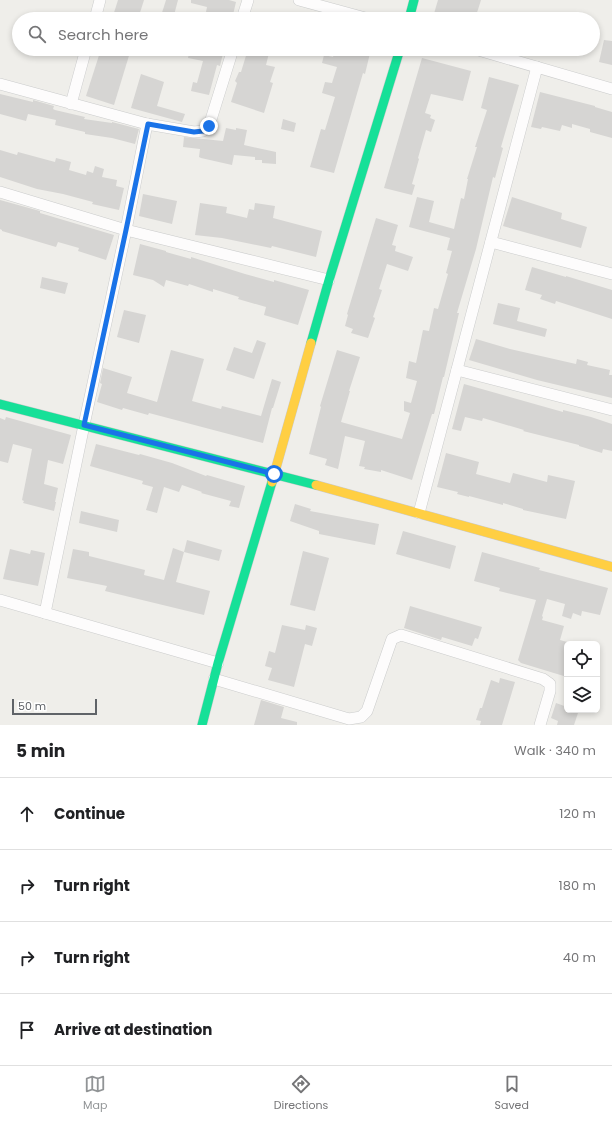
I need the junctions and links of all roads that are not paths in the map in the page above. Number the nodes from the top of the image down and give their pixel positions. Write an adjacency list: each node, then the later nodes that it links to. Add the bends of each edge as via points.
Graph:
1 (100, 0): 5 (street)
2 (248, 0): 6 (street)
3 (299, 0): 7 (street)
4 (414, 0): 8 (street)
5 (97, 12)
6 (244, 12)
7 (343, 12)
8 (411, 12)
9 (84, 56): 16 (street)
10 (231, 56): 17 (street, via 206,129 194,132)
11 (398, 56): 22 (street)
12 (499, 56): 13 (street)
13 (537, 67): 15 (street); 20 (street)
14 (0, 84): 16 (street)
15 (612, 89)
16 (71, 104): 17 (street)
17 (148, 124): 19 (street)
18 (0, 192): 19 (street)
19 (126, 230): 22 (street); 26 (street)
20 (491, 242): 21 (street); 23 (street)
21 (612, 274)
22 (329, 280): 27 (street)
23 (457, 370): 25 (street); 28 (street)
24 (0, 404): 26 (street)
25 (612, 410)
26 (84, 425): 27 (street); 31 (street)
27 (274, 474): 28 (street); 32 (street)
28 (420, 513): 29 (street)
29 (612, 566)
30 (0, 600): 31 (street)
31 (45, 613): 32 (street)
32 (218, 663): 33 (street)
33 (214, 679): 34 (street); 35 (street, via 350,719 361,717 367,712 392,639 401,635 543,679 550,684 550,691)
34 (202, 725)
35 (540, 725)

